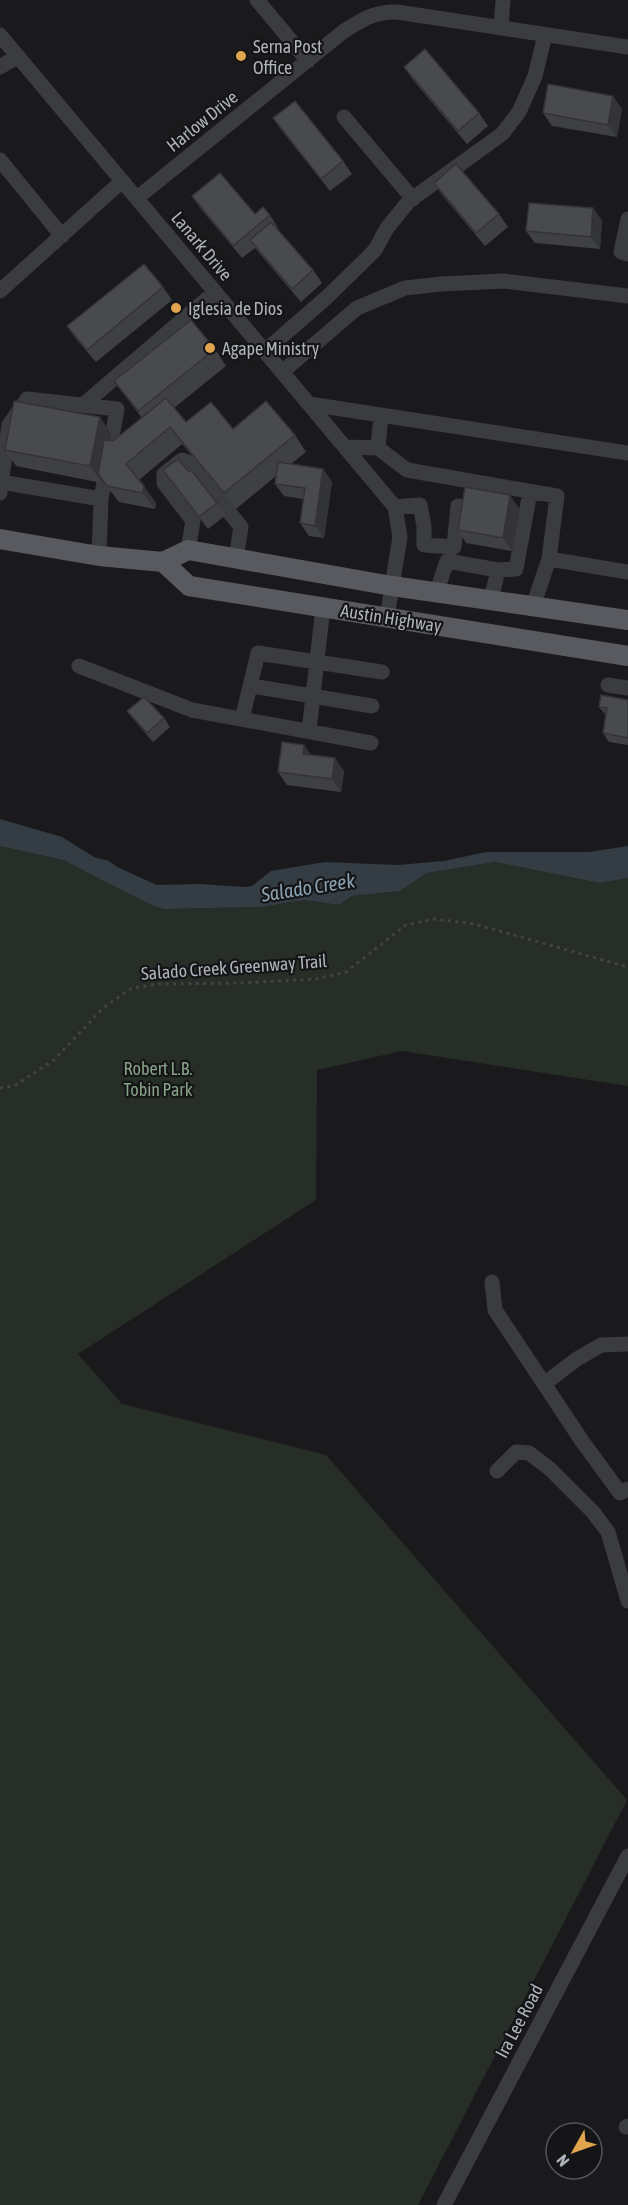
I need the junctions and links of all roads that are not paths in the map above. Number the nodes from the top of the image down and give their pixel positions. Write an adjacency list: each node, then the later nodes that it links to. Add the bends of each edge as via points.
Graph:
1 (257, 0): 8 (street)
2 (503, 0): 3 (street)
3 (501, 28): 5 (street, Harlow Drive); 8 (street, Harlow Drive, via 384,12 344,31)
4 (0, 35): 7 (street, Lanark Drive)
5 (545, 35): 6 (street, Harlow Drive); 14 (street, via 535,76 519,112 502,134)
6 (628, 47)
7 (18, 56): 9 (street); 12 (street, Lanark Drive)
8 (308, 61): 13 (street, Harlow Drive)
9 (0, 67)
10 (344, 117): 14 (street)
11 (0, 160): 16 (street)
12 (122, 181): 13 (street, Lanark Drive); 16 (street)
13 (137, 198): 19 (street, Lanark Drive)
14 (413, 199): 21 (street, via 387,228 375,250)
15 (628, 219): 17 (street, via 621,252)
16 (62, 236): 18 (street)
17 (628, 254)
18 (0, 291)
19 (215, 292): 21 (street, Lanark Drive); 24 (street)
20 (628, 296): 22 (street, via 504,281 405,288 357,308)
21 (265, 351): 22 (street, Lanark Drive)
22 (282, 372): 23 (street, Lanark Drive)
23 (309, 404): 25 (street); 26 (street, Lanark Drive)
24 (83, 405): 29 (street, via 27,399 9,425); 31 (street, via 117,409)
25 (381, 415): 27 (street); 28 (street)
26 (345, 447): 27 (street); 33 (street, Lanark Drive)
27 (378, 448): 30 (street, via 407,470)
28 (628, 453)
29 (1, 488): 31 (street)
30 (530, 492): 38 (street, via 557,496); 40 (street, via 516,569)
31 (101, 499): 36 (street)
32 (458, 506): 33 (street, via 454,547 424,545 420,505)
33 (395, 507): 42 (street, via 400,537)
34 (0, 539): 36 (main road)
35 (188, 550): 37 (main road, Austin Highway); 37 (street, via 193,521 164,483 164,474 182,460 190,463 241,526); 39 (main road)
36 (99, 556): 39 (main road)
37 (236, 558): 42 (main road, Austin Highway)
38 (549, 559): 41 (street); 45 (street)
39 (163, 562): 46 (main road, Austin Highway, via 189,586)
40 (498, 570): 43 (street, via 447,561); 44 (street)
41 (628, 572)
42 (392, 586): 43 (main road, Austin Highway); 47 (street)
43 (437, 591): 44 (main road, Austin Highway)
44 (491, 600): 45 (main road, Austin Highway)
45 (533, 606): 48 (main road, Austin Highway)
46 (322, 607): 47 (main road, Austin Highway); 50 (street)
47 (387, 617): 49 (main road, Austin Highway)
48 (628, 620)
49 (628, 656)
50 (317, 662): 52 (street); 54 (street, via 258,653); 56 (street)
51 (79, 666): 58 (street, via 192,710)
52 (382, 672)
53 (608, 685): 55 (street)
54 (252, 686): 56 (street); 58 (street)
55 (628, 688)
56 (313, 697): 57 (street); 59 (street)
57 (372, 706)
58 (242, 719): 59 (street)
59 (309, 732): 60 (street)
60 (371, 743)
61 (492, 1282): 63 (street, via 495,1310)
62 (628, 1344): 63 (street, via 601,1345)
63 (544, 1384): 65 (street, via 620,1493)
64 (497, 1471): 66 (street, via 516,1452 529,1453 550,1469 608,1532)
65 (628, 1489)
66 (628, 1601)
67 (628, 1856): 68 (street, Ira Lee Road)
68 (444, 2205)

